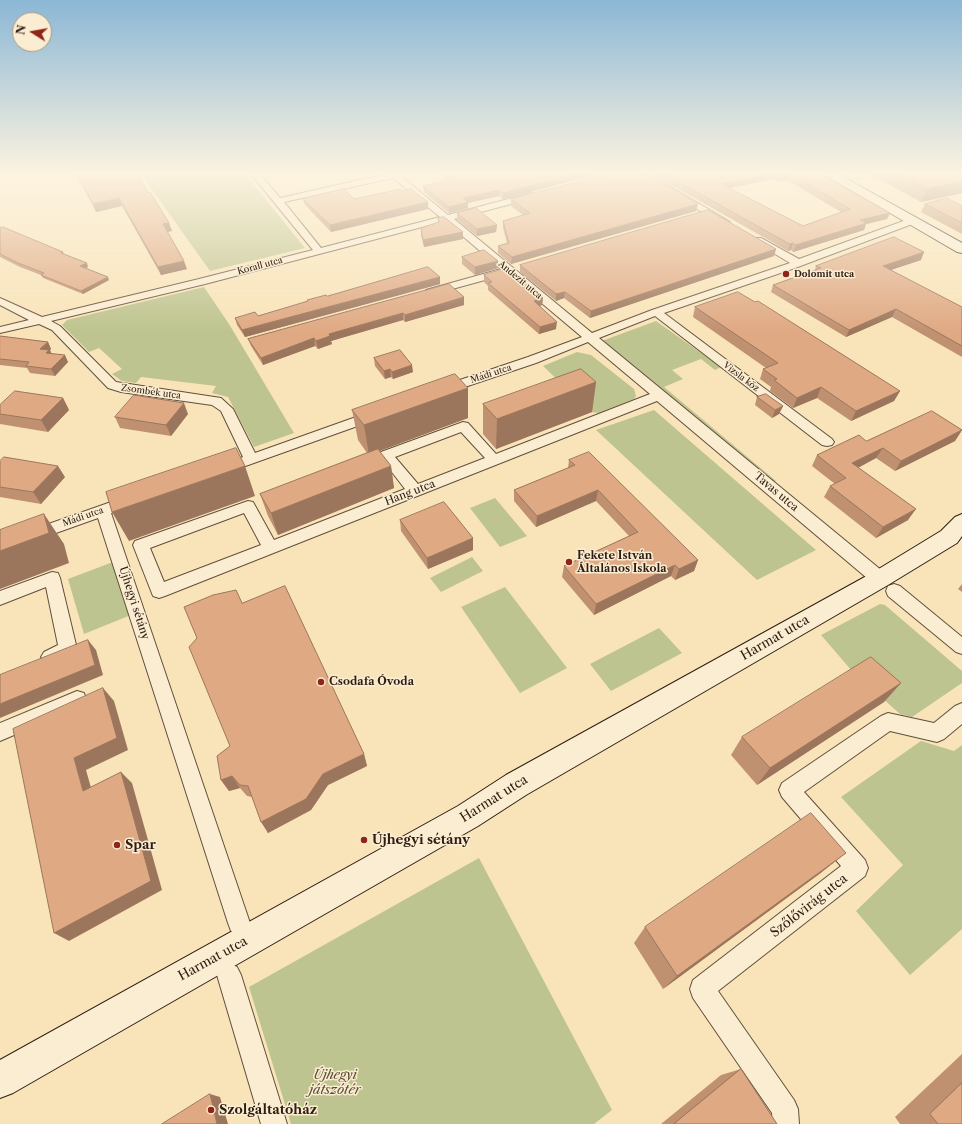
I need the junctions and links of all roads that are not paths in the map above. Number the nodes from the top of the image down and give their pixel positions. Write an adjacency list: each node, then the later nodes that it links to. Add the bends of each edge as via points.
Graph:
1 (299, 226): 8 (street)
2 (413, 226): 8 (street, Korall utca)
3 (456, 226): 11 (street, Andezit utca)
4 (897, 226): 9 (street, Mádi utca)
5 (922, 226): 7 (street)
6 (752, 238): 9 (street)
7 (962, 248)
8 (319, 251): 15 (street, Korall utca)
9 (798, 263): 14 (street, Mádi utca)
10 (523, 266): 11 (street)
11 (509, 270): 12 (street); 17 (street, Andezit utca)
12 (417, 295)
13 (0, 301): 15 (street, Zsombék utca)
14 (656, 312): 17 (street, Mádi utca); 21 (street, Vizsla köz)
15 (42, 321): 16 (street, Korall utca); 22 (street, Zsombék utca, via 56,328 112,385 213,401 222,405)
16 (0, 330)
17 (591, 338): 18 (street, Mádi utca); 19 (street, Tavas utca)
18 (433, 394)
19 (660, 396): 23 (street, Hang utca); 31 (street, Tavas utca)
20 (389, 410): 22 (street)
21 (827, 442)
22 (251, 459): 24 (street)
23 (494, 460): 25 (street, Hang utca); 25 (street, via 463,426 386,455)
24 (214, 472)
25 (415, 491): 30 (street, Hang utca)
26 (140, 497): 27 (street, Mádi utca)
27 (103, 510): 29 (street, Mádi utca); 38 (street, Újhegyi sétány)
28 (962, 522): 31 (street, Harmat utca, via 950,536)
29 (0, 547)
30 (271, 548): 30 (street, Hang utca, via 248,506 141,546 160,592)
31 (887, 585): 33 (street, Tavas utca); 40 (street, Harmat utca, via 516,785 468,816)
32 (0, 598): 34 (street, via 52,578 68,649)
33 (962, 647)
34 (34, 663)
35 (77, 699): 37 (street)
36 (962, 712): 42 (street, Szőlővirág utca, via 937,733 888,722 789,790 857,868 702,989 785,1109)
37 (0, 732)
38 (238, 923)
39 (230, 975): 41 (street)
40 (0, 1080)
41 (274, 1124)
42 (786, 1124)

